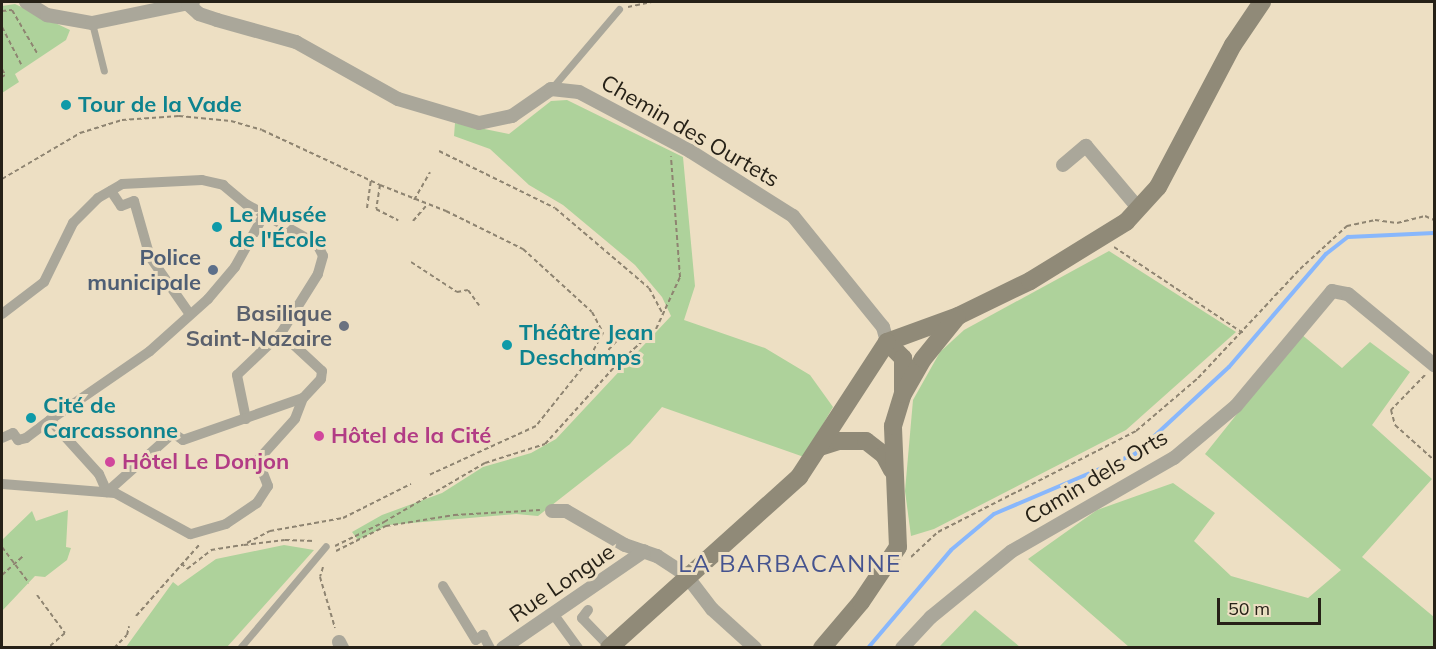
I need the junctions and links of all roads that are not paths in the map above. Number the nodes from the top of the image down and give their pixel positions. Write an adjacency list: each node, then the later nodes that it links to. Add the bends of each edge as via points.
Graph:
1 (27, 2): 5 (street, via 48,15)
2 (1262, 2): 10 (main road, via 1233,45 1158,187)
3 (191, 3): 5 (street); 7 (street, via 199,14 296,42 398,99 479,123 512,116)
4 (619, 9): 7 (lane)
5 (92, 23): 6 (lane)
6 (104, 71)
7 (551, 89): 17 (street, Chemin des Ourtets, via 579,92 690,151 794,216 883,327)
8 (1064, 165): 10 (street, via 1086,146)
9 (111, 191): 11 (street, via 122,184 202,180 223,185); 12 (street, via 121,206 134,201 150,257); 13 (street, via 98,198 73,223 44,282)
10 (1139, 209): 14 (main road, via 1102,239)
11 (264, 215): 12 (street, via 226,281); 15 (street, via 311,241 322,254 318,274)
12 (189, 313): 22 (street, via 150,351)
13 (2, 314)
14 (958, 316): 16 (main road); 17 (main road)
15 (281, 333): 20 (street, via 321,371 321,379); 21 (street, via 237,375)
16 (939, 339): 17 (main road, via 908,348); 19 (main road)
17 (887, 342): 19 (main road, via 903,358); 24 (main road)
18 (1430, 370): 42 (street, Camin dels Orts, via 1348,294 1332,291 1236,406 1174,458 1012,551 931,617)
19 (903, 393): 25 (main road, via 893,426)
20 (303, 398): 21 (street); 27 (street, via 295,419 258,460 267,493 226,524 190,534)
21 (246, 419): 27 (street, via 183,440 173,434)
22 (50, 420): 23 (street, via 26,438 18,440 13,433); 27 (street, via 99,474)
23 (2, 438)
24 (820, 447): 25 (main road, via 838,441 866,441 884,455); 31 (main road, via 799,477)
25 (892, 471): 41 (main road, via 898,547 861,602)
26 (2, 484): 27 (street)
27 (107, 492)
28 (552, 511): 30 (street, via 566,511 625,545)
29 (330, 546): 36 (lane)
30 (644, 551): 31 (street); 34 (street, Rue Longue)
31 (686, 575): 35 (main road); 40 (street, via 712,609)
32 (443, 586): 37 (street, via 476,640 483,635)
33 (588, 610): 35 (street, via 582,618)
34 (554, 615): 38 (street, Rue Longue); 39 (street)
35 (610, 647)
36 (240, 648)
37 (490, 648)
38 (503, 648)
39 (578, 648)
40 (755, 648)
41 (822, 648)
42 (902, 648)

